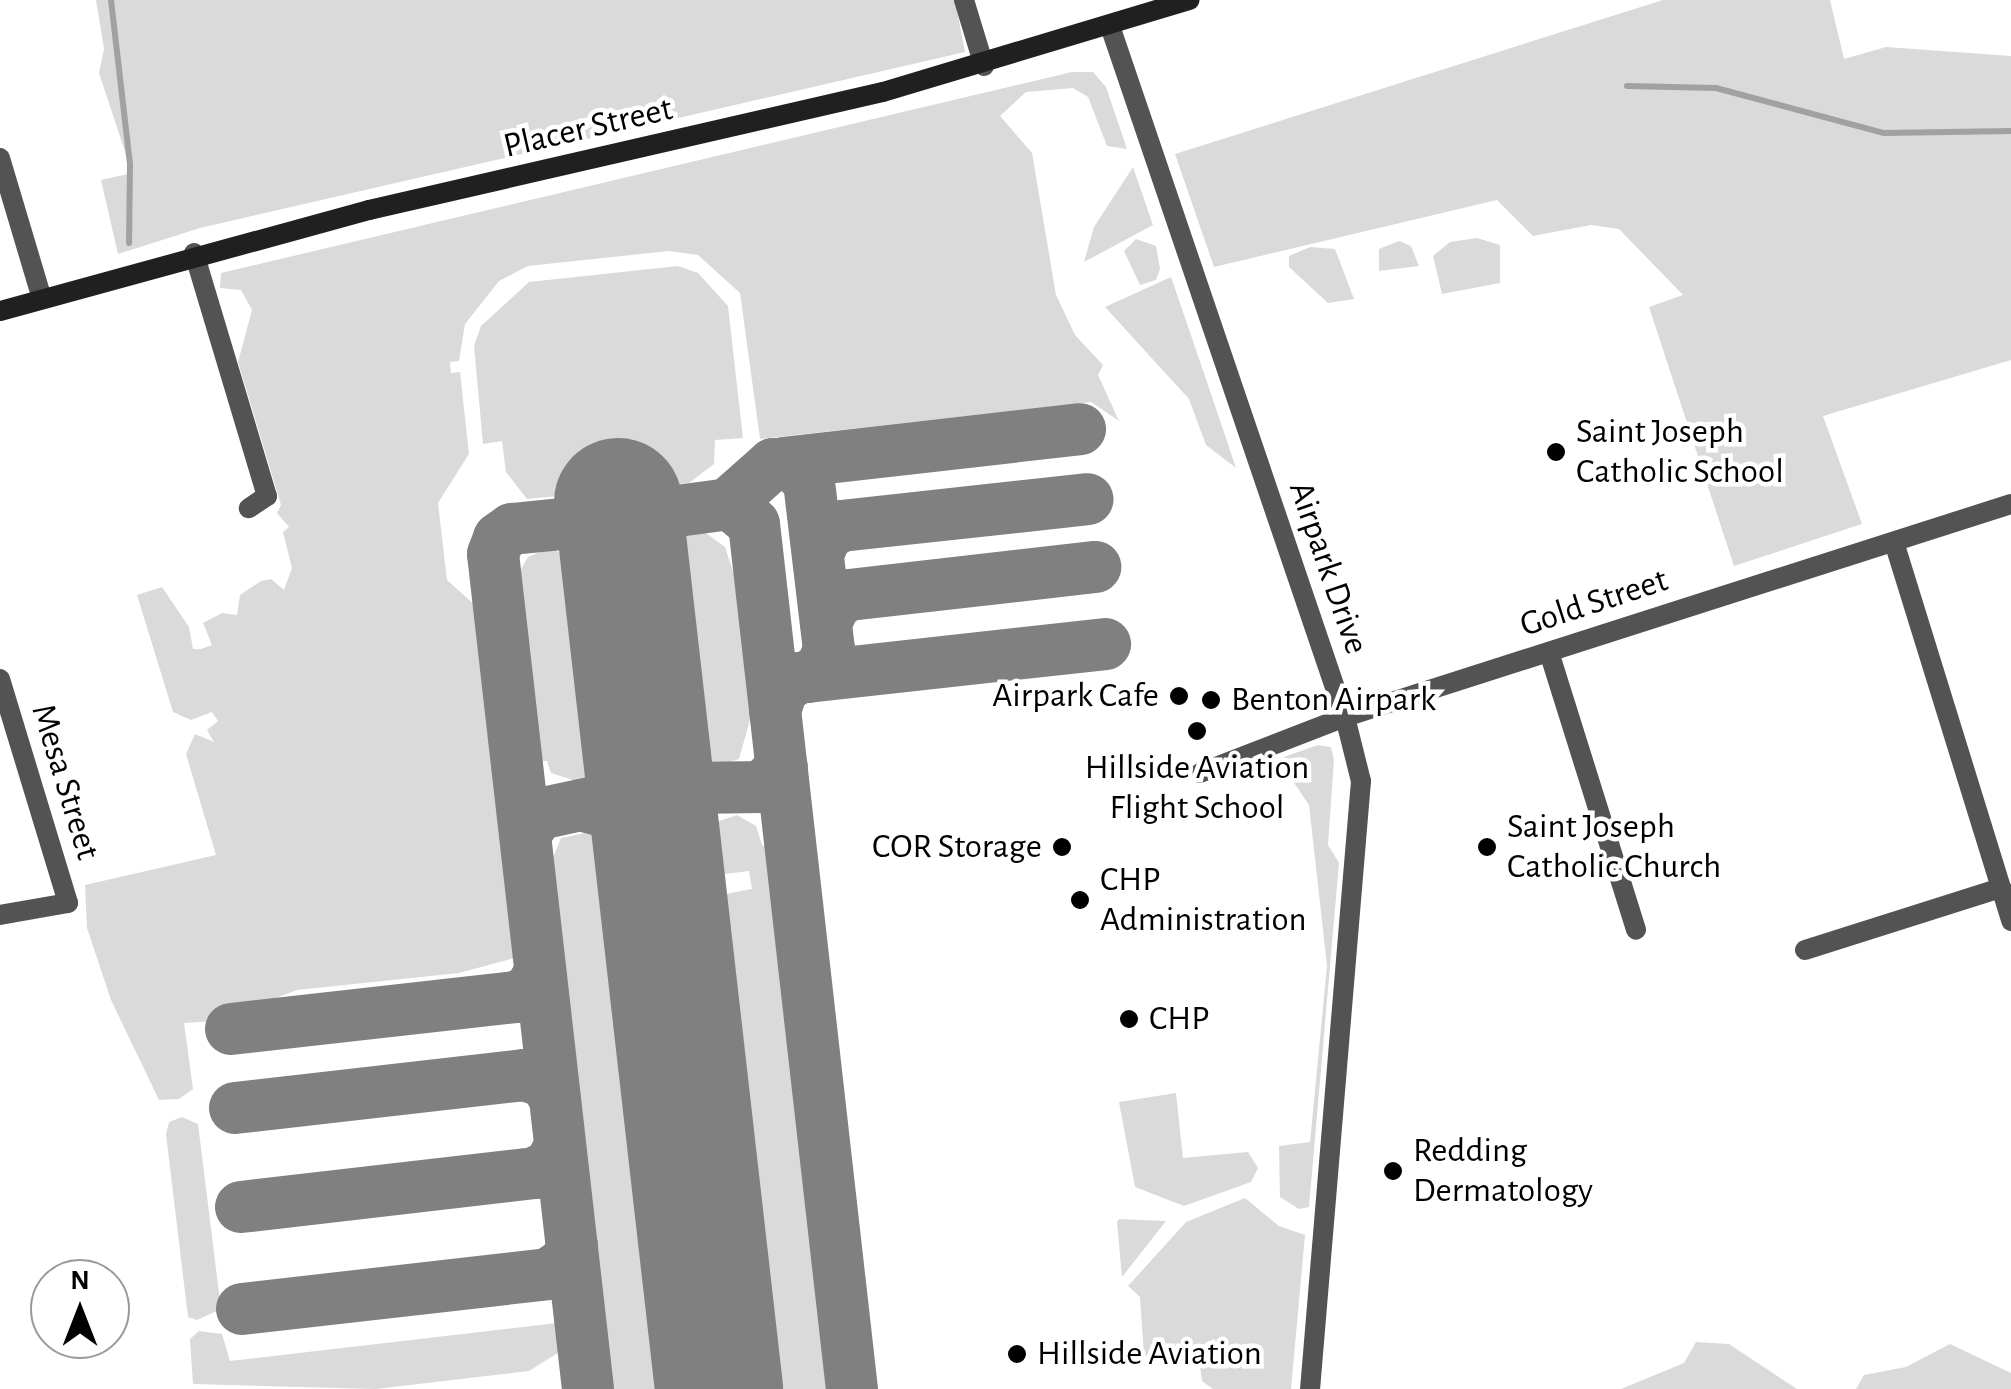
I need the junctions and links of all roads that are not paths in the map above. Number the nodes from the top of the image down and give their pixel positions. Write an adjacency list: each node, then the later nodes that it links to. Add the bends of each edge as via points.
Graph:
1 (964, 0): 5 (street)
2 (1189, 0): 3 (main road, Placer Street)
3 (1159, 5): 4 (main road, Placer Street)
4 (1110, 26): 5 (main road, Placer Street); 15 (street, Airpark Drive)
5 (984, 66): 7 (main road, Placer Street)
6 (0, 158): 8 (street)
7 (194, 253): 8 (main road, Placer Street); 11 (street, via 267,496)
8 (42, 299): 9 (main road, Placer Street)
9 (0, 311)
10 (2011, 504): 12 (street, Gold Street)
11 (249, 508)
12 (1894, 542): 13 (street, Gold Street); 17 (street)
13 (1550, 652): 15 (street, Gold Street); 20 (street)
14 (0, 679): 18 (street, Mesa Street, via 68,903)
15 (1346, 717): 16 (street, Gold Street); 22 (street, Airpark Drive, via 1361,781 1362,822)
16 (1200, 773)
17 (2001, 888): 19 (street); 21 (street)
18 (0, 915)
19 (2011, 920)
20 (1636, 930)
21 (1805, 950)
22 (1310, 1389)

